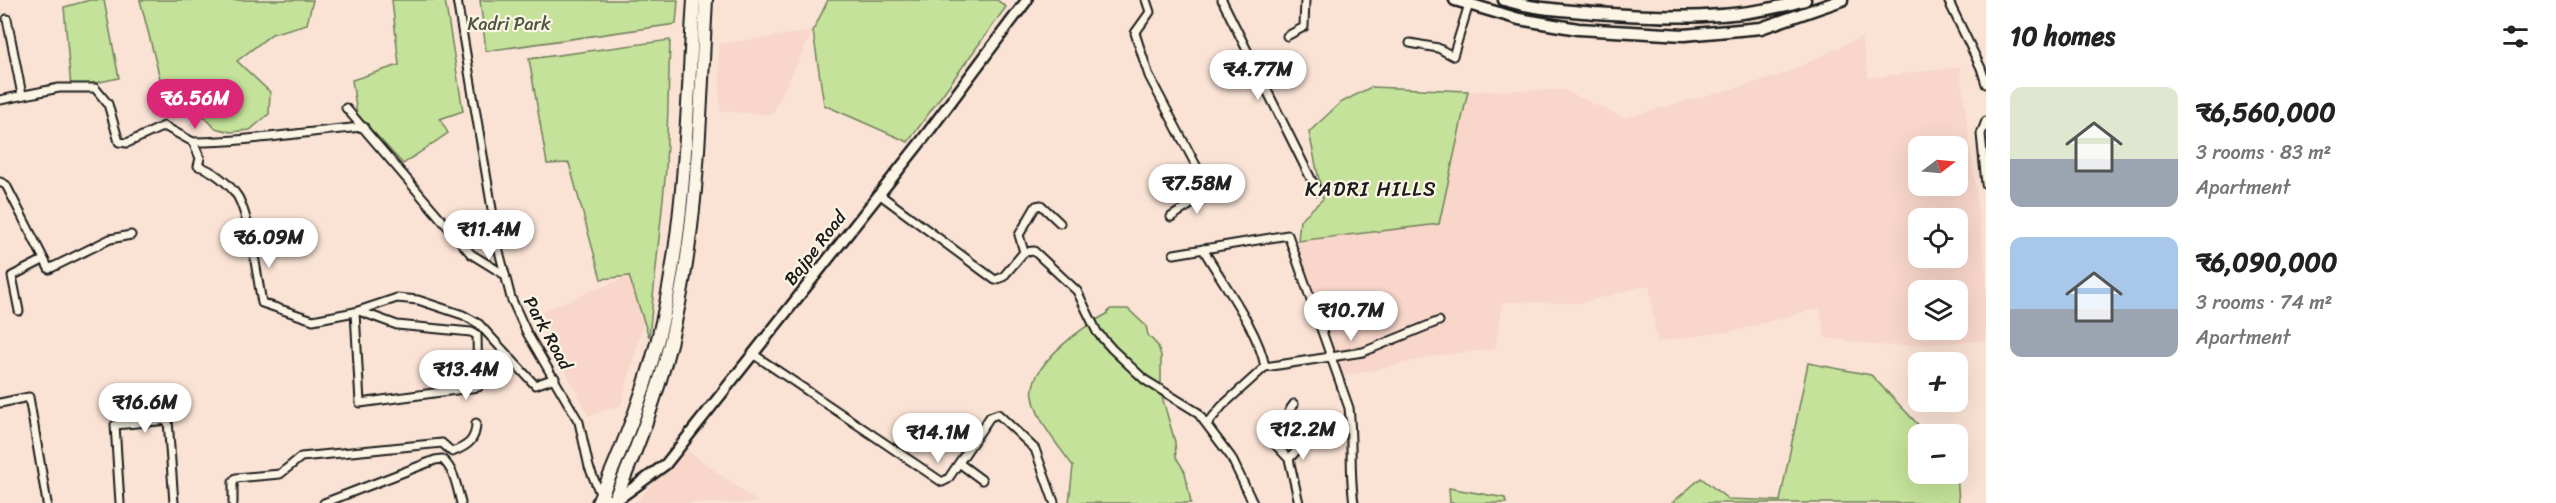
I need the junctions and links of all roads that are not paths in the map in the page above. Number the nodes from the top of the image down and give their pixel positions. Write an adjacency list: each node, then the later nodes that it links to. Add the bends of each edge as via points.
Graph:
1 (457, 0): 36 (street, Park Road)
2 (694, 0): 52 (highway, via 681,198 663,319 634,418)
3 (706, 0): 53 (highway, via 694,196 681,292 659,387)
4 (1027, 0): 28 (street, Bajpe Road)
5 (1146, 0): 29 (street, via 1150,12 1135,33 1149,76 1210,192)
6 (1222, 0): 27 (street)
7 (1305, 0): 16 (street, via 1304,27)
8 (1455, 0): 14 (main road)
9 (1504, 0): 13 (main road)
10 (1805, 0): 13 (main road, via 1768,10 1692,16 1567,12)
11 (1842, 0): 14 (main road, via 1761,28 1684,35 1578,29 1519,19)
12 (1948, 0): 18 (street)
13 (1524, 3)
14 (1469, 4): 17 (street, via 1453,56 1438,48)
15 (7, 19): 19 (street)
16 (1287, 36)
17 (1410, 43)
18 (1986, 84)
19 (22, 95): 20 (street); 24 (street, via 59,88 95,88 108,104 119,141 127,143 164,126)
20 (0, 100)
21 (346, 108): 23 (street)
22 (1986, 121): 26 (street, via 1982,134)
23 (364, 127): 24 (street, via 263,139); 36 (street, via 471,254)
24 (193, 142): 38 (street, via 200,158 198,166 209,169 237,197 262,303 313,320)
25 (0, 182): 35 (street, via 6,185)
26 (1986, 184)
27 (1317, 191)
28 (879, 194): 33 (street, via 995,280 1003,277); 40 (street, Bajpe Road)
29 (1171, 217)
30 (1060, 223): 33 (street, via 1036,206 1019,235)
31 (131, 235): 35 (street, via 110,239 49,269)
32 (1203, 249): 34 (street); 41 (street, via 1288,235); 42 (street, via 1256,338)
33 (1024, 252): 47 (street, via 1034,251 1077,291 1097,332 1145,380 1197,411)
34 (1174, 254)
35 (43, 260): 37 (street, via 12,276)
36 (505, 275): 43 (street, Park Road, via 527,333)
37 (19, 311)
38 (357, 312): 38 (street, via 360,403 478,387 477,335 397,325); 43 (street, via 397,298 418,300 463,315 490,333 535,385)
39 (1439, 321): 41 (street, via 1362,352)
40 (753, 354): 50 (street, via 942,482); 53 (street, Bajpe Road, via 666,464)
41 (1333, 358): 42 (street); 63 (street, via 1349,408)
42 (1265, 367): 47 (street)
43 (555, 378): 52 (street, Park Road, via 579,422)
44 (0, 403): 55 (street, via 29,397)
45 (1294, 404): 49 (street, via 1287,420 1298,449)
46 (476, 423): 58 (street, via 476,434 468,446 452,452 442,443 301,457 280,474 236,478)
47 (1208, 423): 61 (street, via 1231,457)
48 (1270, 440): 49 (street)
49 (1289, 459): 62 (street)
50 (958, 463): 51 (street); 54 (street, via 990,417 998,414 1035,449)
51 (982, 480)
52 (599, 500): 53 (street)
53 (613, 502)
54 (1054, 502)
55 (47, 503)
56 (120, 503): 57 (street, via 115,424 168,420)
57 (174, 503)
58 (233, 503)
59 (324, 503): 60 (street, via 435,459 448,465)
60 (461, 503)
61 (1253, 503)
62 (1299, 503)
63 (1354, 503)

